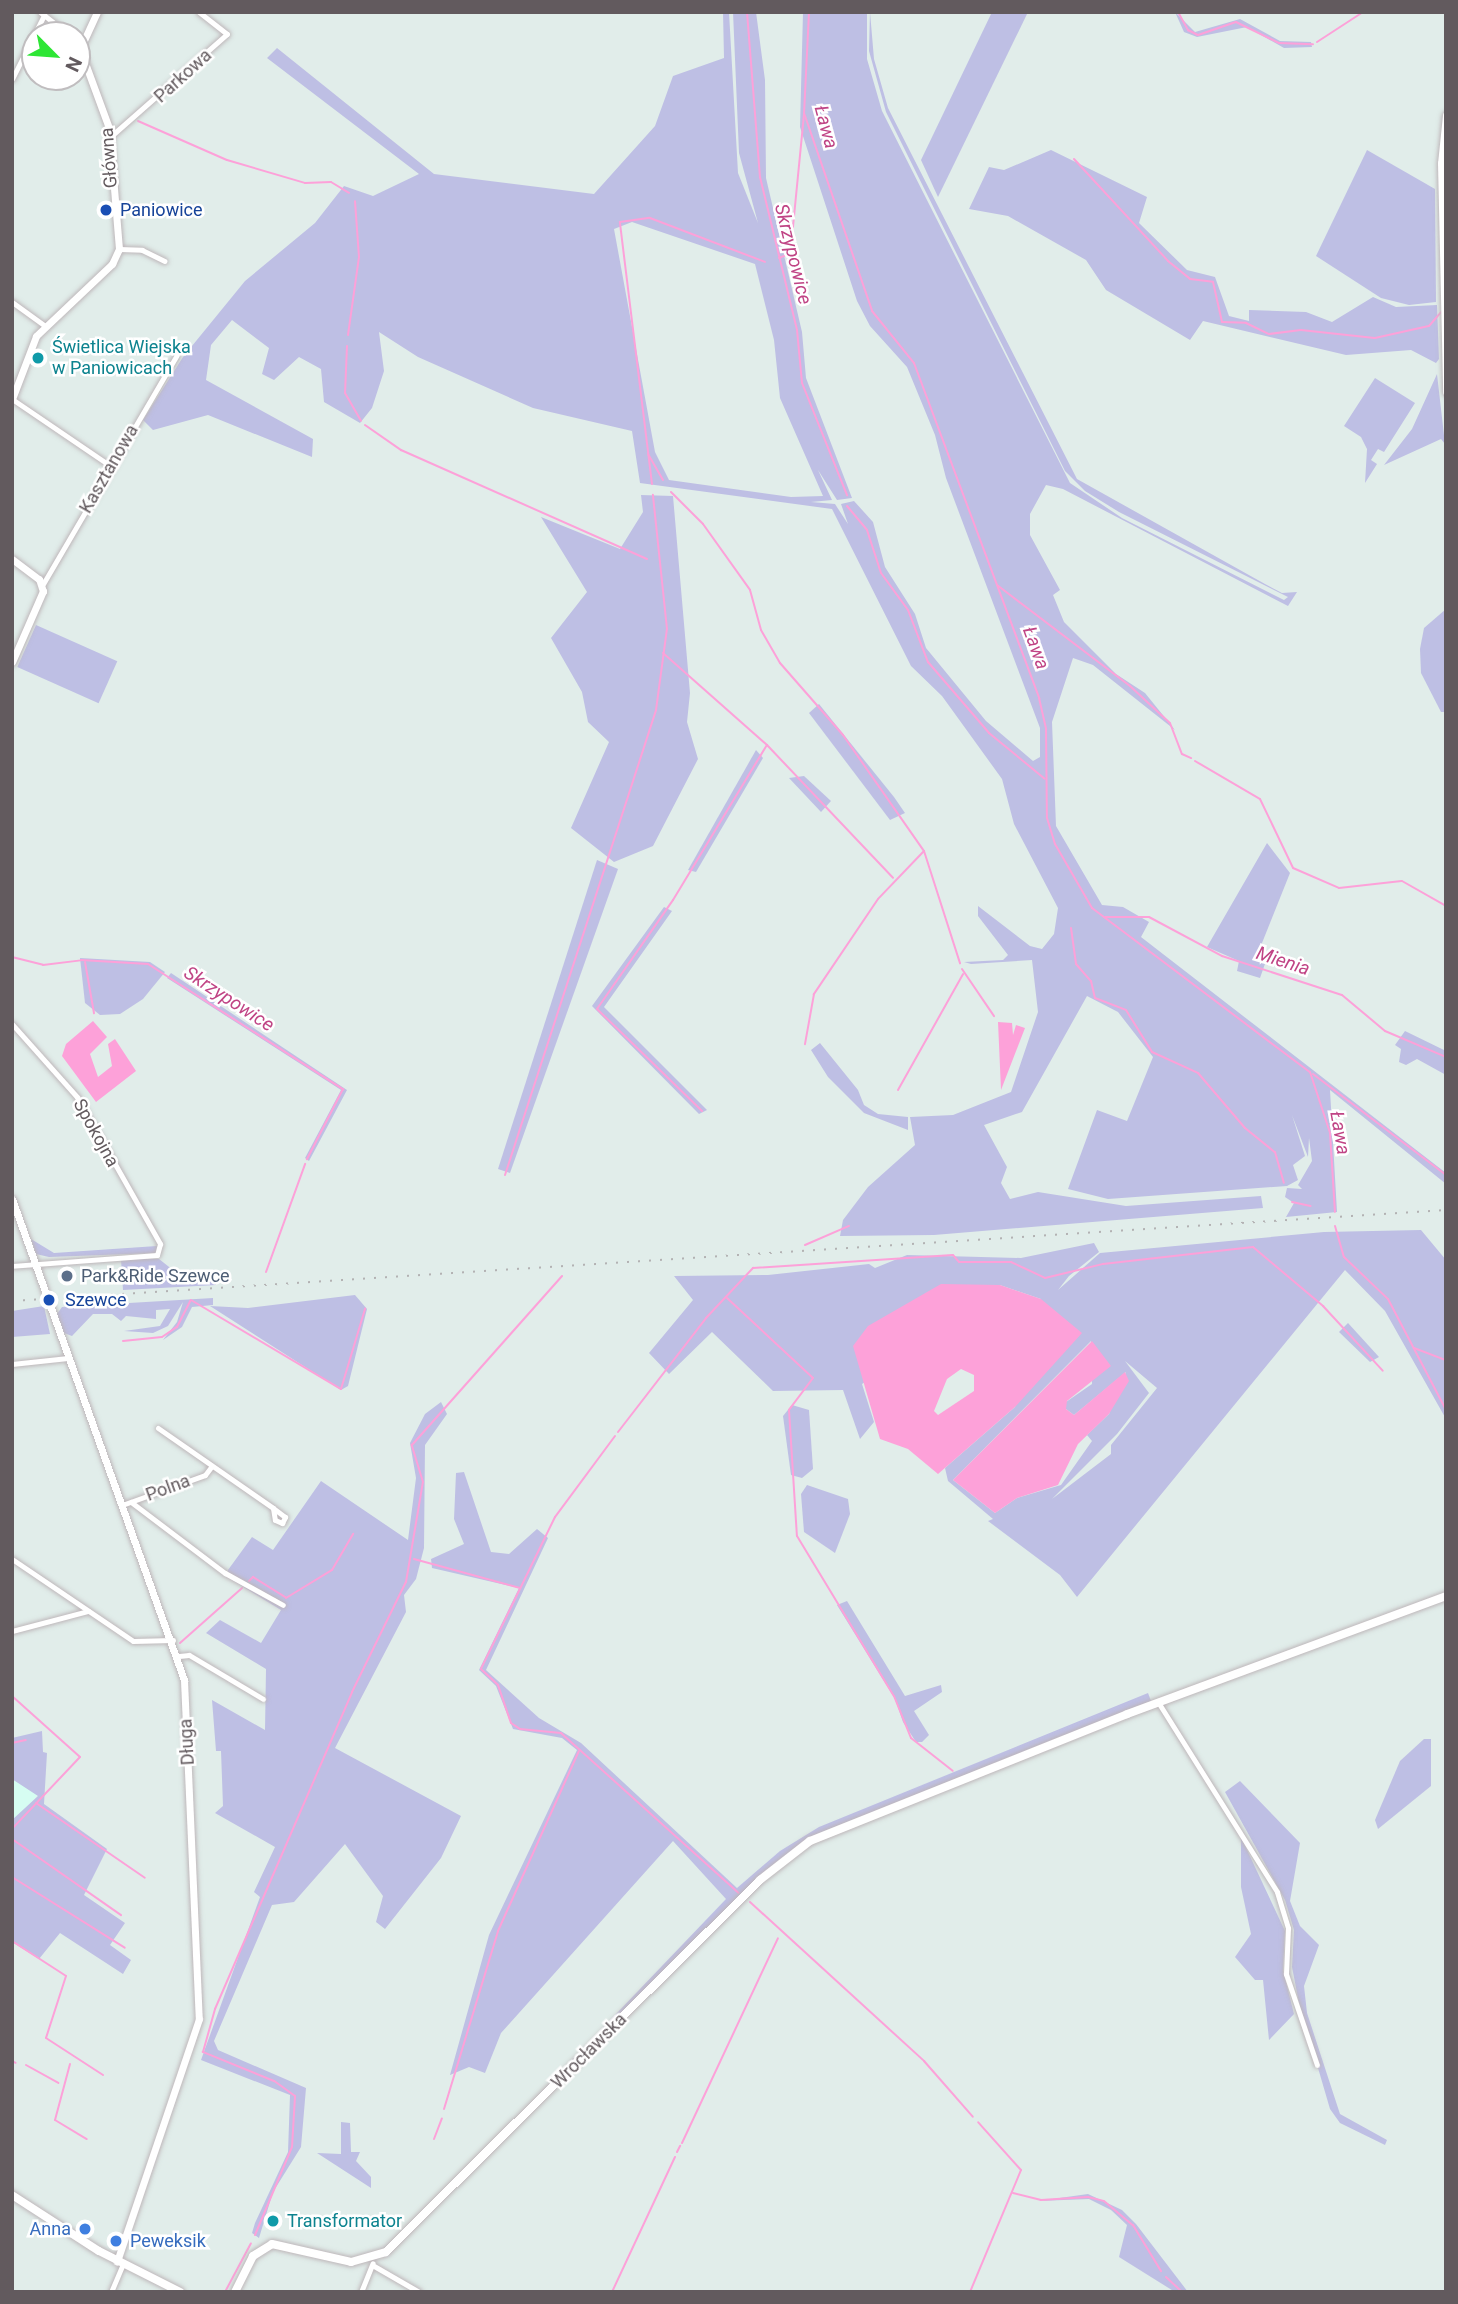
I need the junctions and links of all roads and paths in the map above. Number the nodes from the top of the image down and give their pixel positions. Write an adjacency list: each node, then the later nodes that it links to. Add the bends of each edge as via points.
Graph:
1 (199, 12): 6 (street, Parkowa, via 227,34)
2 (42, 14): 4 (street)
3 (91, 78): 6 (street, Główna)
4 (12, 79)
5 (1446, 115): 12 (street)
6 (110, 137): 7 (street, Główna)
7 (119, 249): 8 (street, via 142,250); 10 (street, via 112,264)
8 (165, 261)
9 (12, 302): 10 (street)
10 (45, 326): 13 (street, via 33,342)
11 (177, 355): 14 (street, Kasztanowa)
12 (1446, 392)
13 (12, 399): 14 (street)
14 (109, 465): 16 (street, Kasztanowa)
15 (12, 559): 16 (street)
16 (43, 584): 17 (street, via 39,606)
17 (12, 662)
18 (12, 1024): 20 (street, Spokojna, via 77,1097 160,1244 157,1255)
19 (12, 1199): 20 (street, Długa)
20 (34, 1261): 21 (street); 22 (street, Długa)
21 (12, 1266)
22 (68, 1358): 23 (street); 26 (street, Długa)
23 (12, 1364)
24 (158, 1428): 25 (street, Polna)
25 (211, 1467): 26 (street, Polna, via 205,1475); 27 (street, Polna)
26 (126, 1504): 30 (street, via 226,1573); 33 (street, Długa)
27 (273, 1508)
28 (12, 1559): 31 (street)
29 (1446, 1596): 36 (main road, Wrocławska)
30 (283, 1605)
31 (88, 1611): 32 (street); 33 (street, via 133,1641)
32 (12, 1631)
33 (173, 1640): 34 (street, Długa)
34 (179, 1656): 35 (street, via 189,1655); 39 (street, Długa, via 199,2019)
35 (263, 1699)
36 (1158, 1702): 37 (street, via 1276,1892 1288,1928 1286,1974); 40 (main road, Wrocławska, via 828,1832 782,1861)
37 (1317, 2065)
38 (12, 2195): 39 (main road)
39 (120, 2263): 41 (street, Długa); 42 (main road)
40 (373, 2263): 43 (main road, via 272,2244 253,2256); 44 (street); 45 (street)
41 (111, 2292)
42 (180, 2292)
43 (235, 2292)
44 (361, 2292)
45 (419, 2292)

